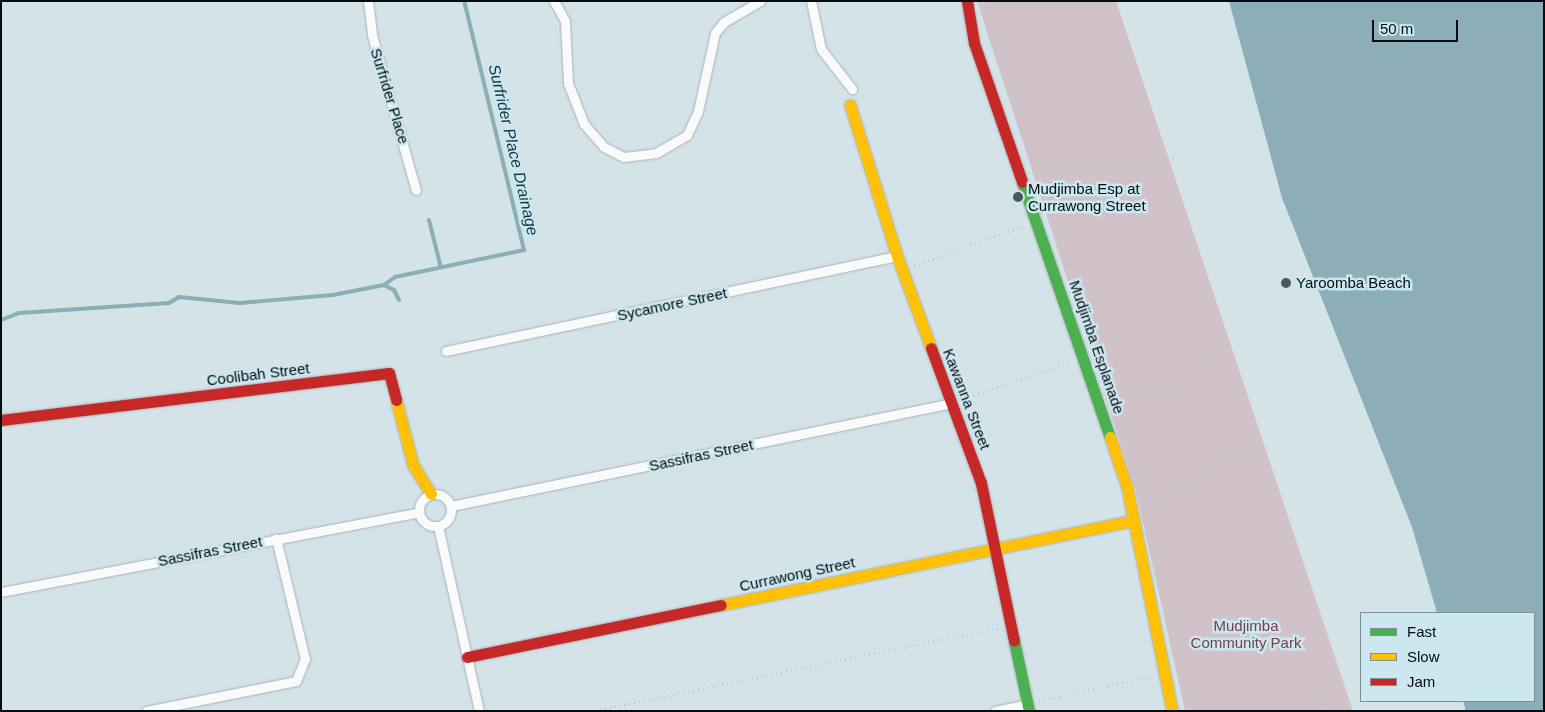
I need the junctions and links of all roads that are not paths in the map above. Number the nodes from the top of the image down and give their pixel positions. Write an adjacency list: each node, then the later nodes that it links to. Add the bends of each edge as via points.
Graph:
1 (368, 1): 8 (street, Surfrider Place, via 372,36)
2 (554, 1): 3 (street, via 565,21 568,83 584,124 604,147 624,157 656,153 687,135 698,112 715,33 724,22)
3 (760, 1)
4 (811, 1): 6 (street, via 821,49)
5 (967, 1): 16 (street, Mudjimba Esplanade, via 974,43 1105,418)
6 (852, 89)
7 (850, 105): 9 (street, Kawanna Street)
8 (416, 190)
9 (897, 256): 10 (street, Sycamore Street); 11 (street, Kawanna Street)
10 (446, 351)
11 (952, 403): 14 (street, Sassifras Street); 19 (street, Kawanna Street, via 981,483)
12 (1, 420): 13 (street, Coolibah Street, via 389,373 413,464)
13 (432, 494): 14 (street, via 442,496); 15 (street, via 421,502)
14 (450, 506): 17 (street, via 450,517)
15 (418, 512): 17 (street, via 427,525); 18 (street, Sassifras Street)
16 (1133, 514): 19 (street, Currawong Street); 26 (street, Mudjimba Esplanade)
17 (438, 526): 21 (street)
18 (276, 538): 20 (street, Sassifras Street); 23 (street, via 305,659 296,681)
19 (995, 548): 21 (street, Currawong Street); 22 (street, Kawanna Street)
20 (1, 592)
21 (467, 657): 24 (street)
22 (1028, 707): 25 (street)
23 (146, 711)
24 (479, 711)
25 (996, 711)
26 (1172, 711)

